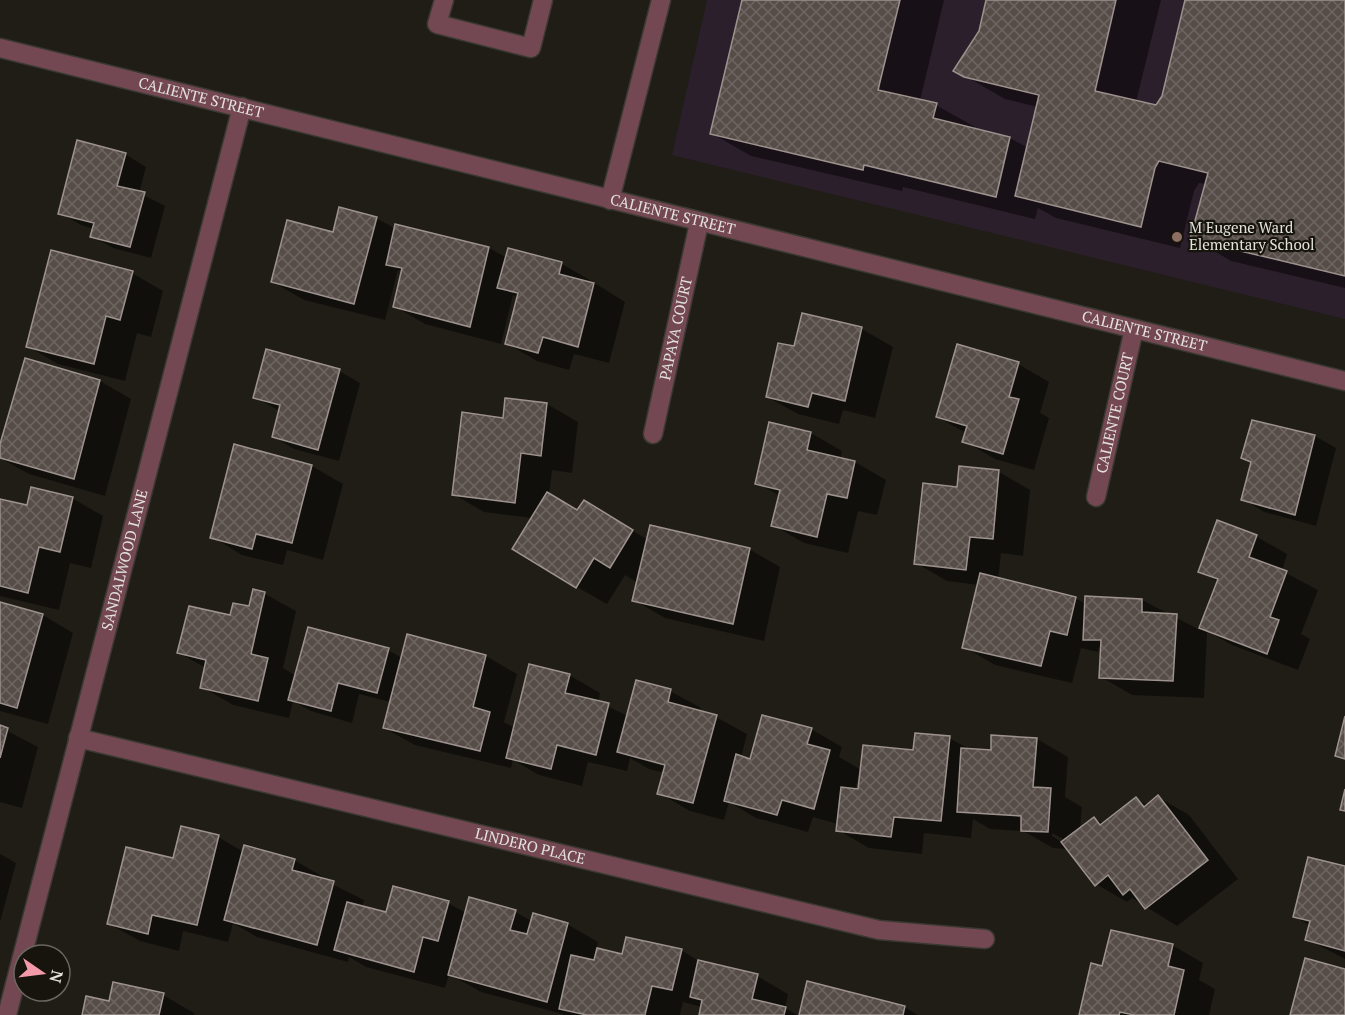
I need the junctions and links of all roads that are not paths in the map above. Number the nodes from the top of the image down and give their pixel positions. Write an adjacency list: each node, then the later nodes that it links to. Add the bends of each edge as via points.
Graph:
1 (444, 0): 2 (street, via 437,24 531,48)
2 (543, 0)
3 (660, 0): 6 (street)
4 (0, 48): 5 (street, CALIENTE STREET)
5 (242, 107): 6 (street, CALIENTE STREET); 12 (street, SANDALWOOD LANE)
6 (610, 200): 7 (street, CALIENTE STREET)
7 (699, 223): 8 (street, CALIENTE STREET); 10 (street, PAPAYA COURT)
8 (1134, 329): 9 (street, CALIENTE STREET); 11 (street, CALIENTE COURT)
9 (1345, 381)
10 (653, 434)
11 (1096, 497)
12 (78, 738): 13 (street, LINDERO PLACE, via 879,930); 14 (street, SANDALWOOD LANE)
13 (985, 939)
14 (8, 1015)

